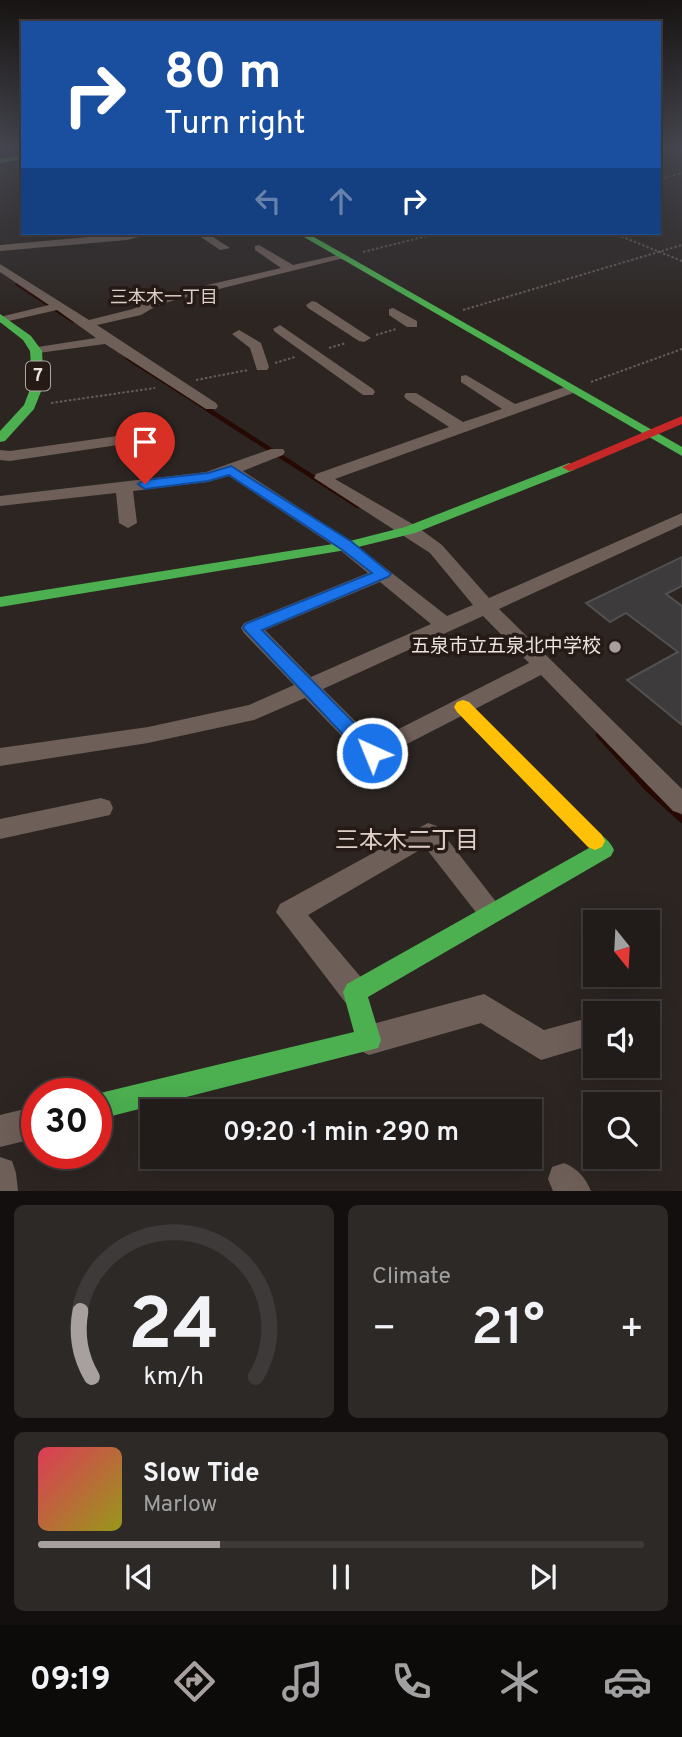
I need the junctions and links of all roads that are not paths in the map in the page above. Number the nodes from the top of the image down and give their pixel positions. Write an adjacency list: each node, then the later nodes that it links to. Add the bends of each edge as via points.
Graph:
1 (138, 235): 4 (street)
2 (203, 235): 5 (street)
3 (304, 235): 7 (street)
4 (0, 248)
5 (224, 248)
6 (259, 248): 9 (street)
7 (342, 257): 9 (street); 23 (street)
8 (0, 267): 11 (street)
9 (291, 269): 14 (street, via 172,297 137,312)
10 (312, 305): 18 (street)
11 (58, 306): 13 (street); 14 (street)
12 (393, 312): 15 (street)
13 (1, 319): 20 (street, 7, via 27,338)
14 (87, 324): 19 (street)
15 (412, 324)
16 (280, 329): 24 (street)
17 (239, 334): 21 (street, via 256,346)
18 (365, 338)
19 (107, 340): 20 (street); 26 (street)
20 (36, 351): 31 (street, 7, via 38,384 30,406)
21 (261, 367)
22 (466, 379): 27 (street)
23 (571, 388): 27 (street); 30 (street)
24 (368, 392)
25 (411, 396): 29 (street)
26 (211, 406)
27 (513, 410): 29 (street)
28 (682, 420): 30 (street)
29 (461, 428): 41 (street, via 322,478)
30 (650, 434): 34 (street); 41 (street)
31 (0, 438)
32 (139, 438): 35 (street)
33 (277, 452): 36 (street)
34 (682, 452)
35 (0, 455)
36 (231, 470): 37 (street); 42 (street)
37 (124, 487): 38 (street); 40 (street)
38 (0, 502)
39 (682, 518): 45 (street)
40 (128, 523)
41 (410, 530): 42 (street); 45 (street, via 436,549)
42 (346, 546): 43 (street); 44 (street)
43 (383, 574): 46 (street); 48 (street, via 251,628)
44 (0, 602)
45 (486, 607): 46 (street); 47 (street)
46 (445, 625): 48 (street)
47 (545, 664): 49 (street); 51 (street)
48 (309, 688): 49 (street, via 372,753); 50 (street, via 254,712 148,735)
49 (463, 707): 54 (street, via 604,850)
50 (0, 757)
51 (682, 804)
52 (101, 808): 53 (street)
53 (0, 829)
54 (491, 912): 55 (street); 55 (street, via 428,833 289,912)
55 (355, 992): 57 (street)
56 (583, 1033): 57 (street, via 541,1045 484,1008)
57 (369, 1040): 58 (street)
58 (112, 1103)
59 (21, 1126): 60 (street)
60 (0, 1131)
61 (0, 1173): 62 (street)
62 (1, 1191)

